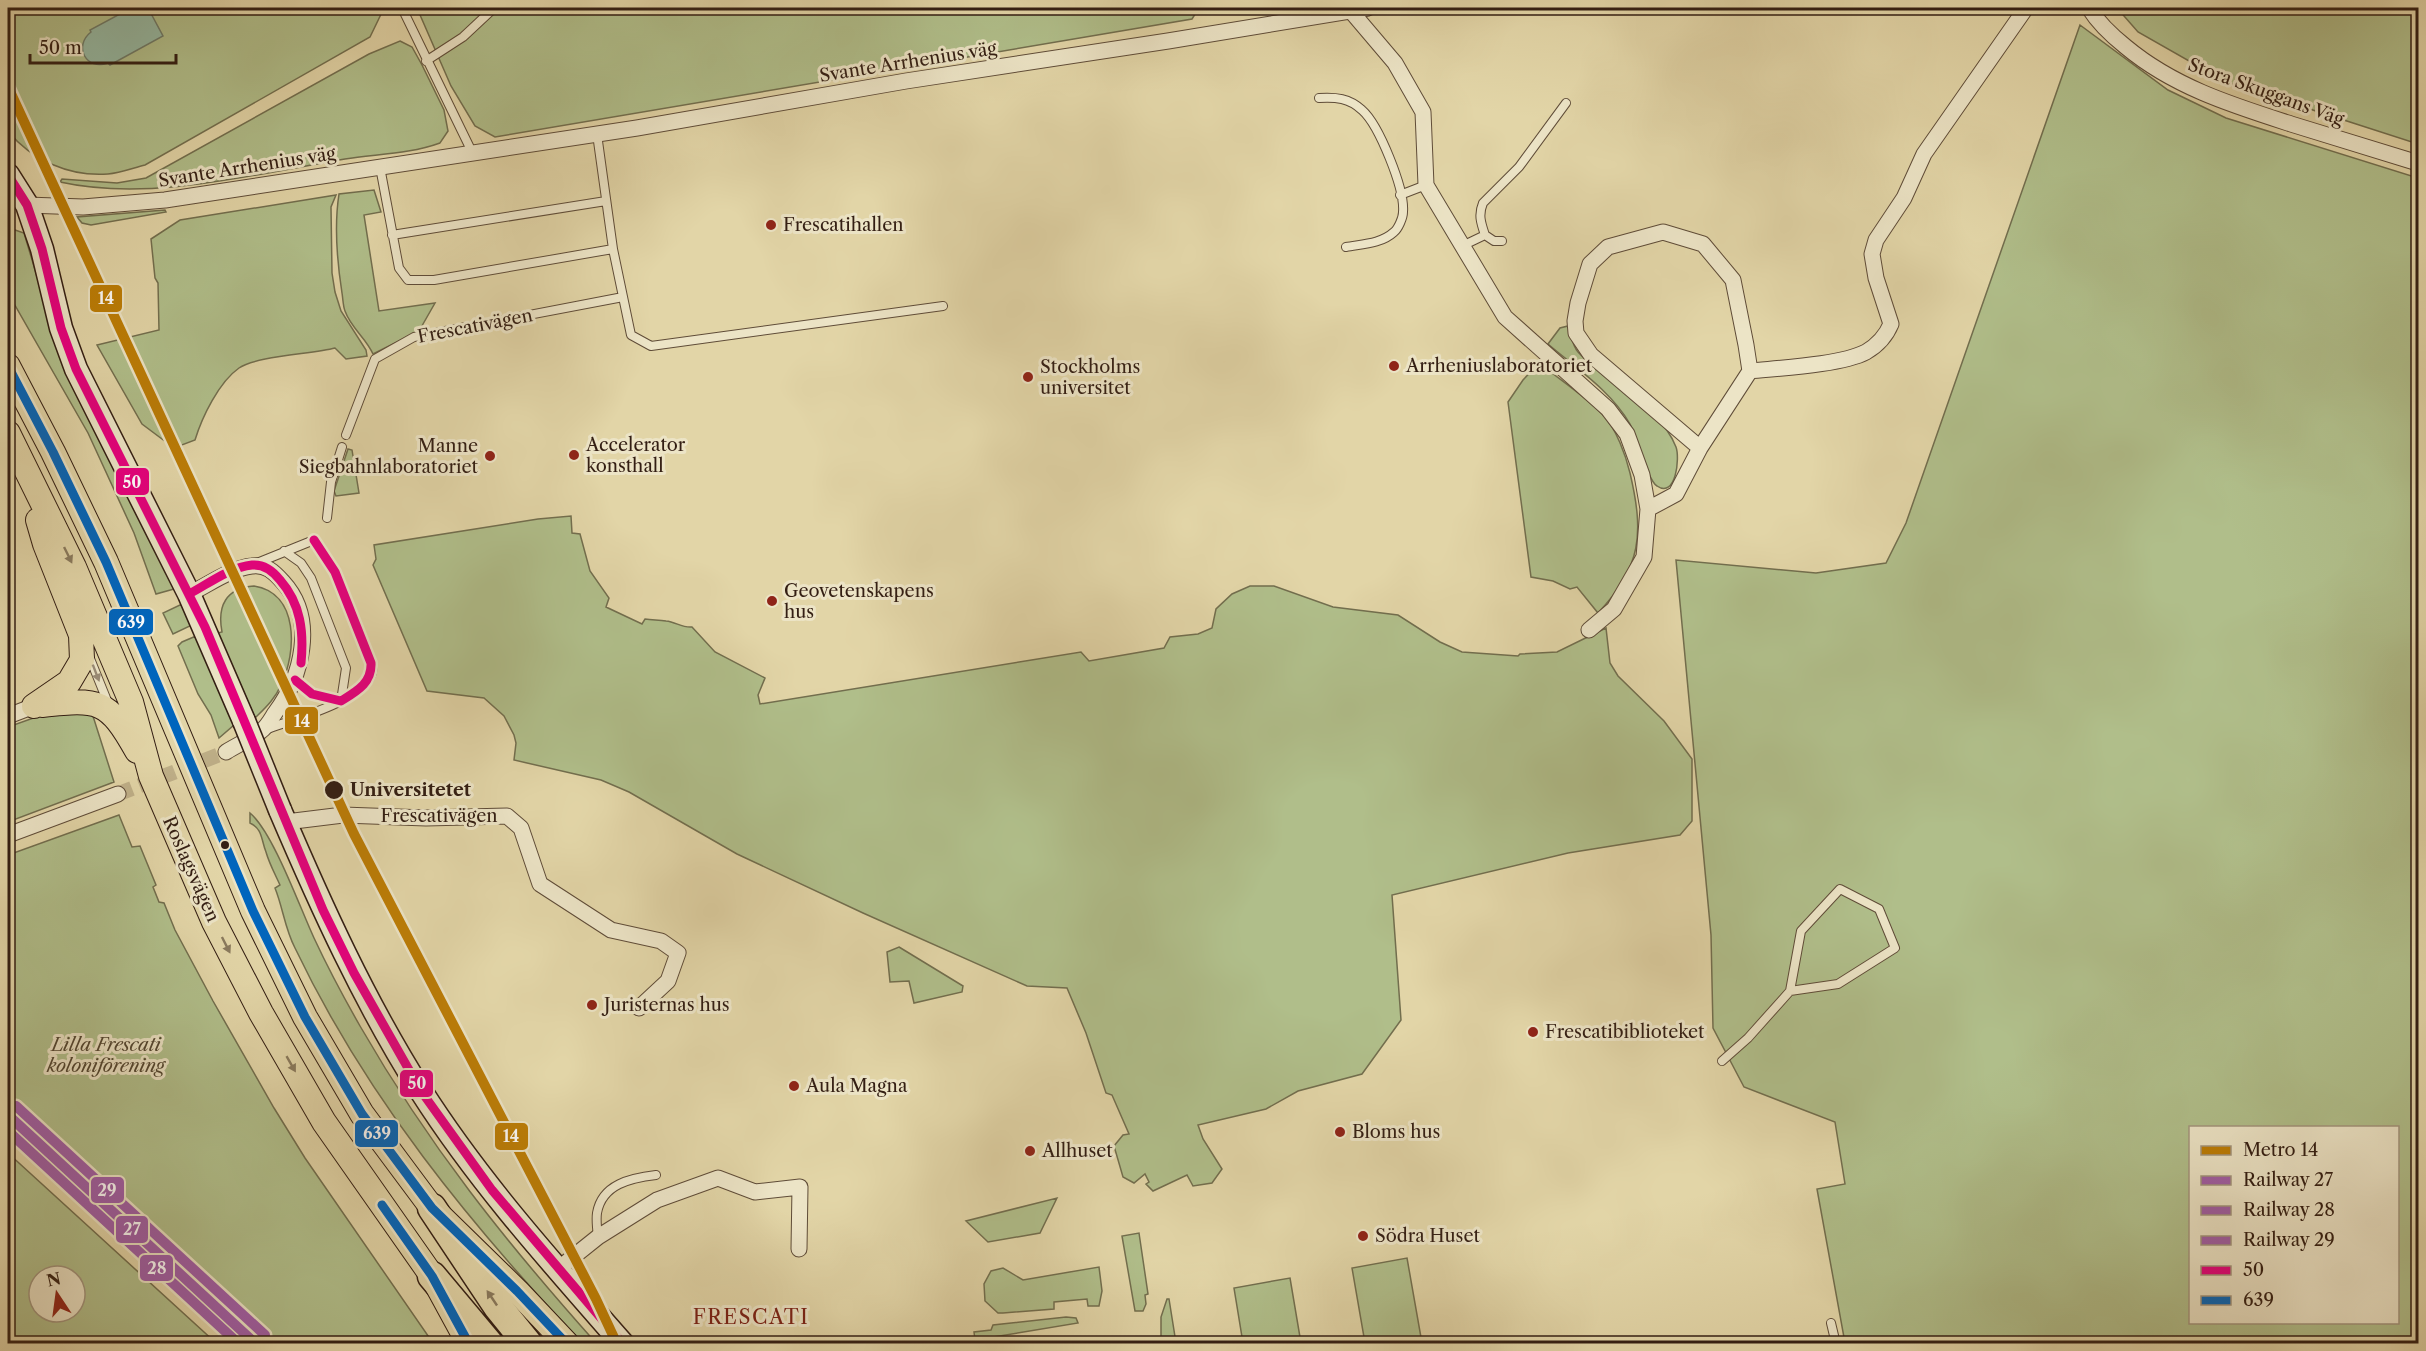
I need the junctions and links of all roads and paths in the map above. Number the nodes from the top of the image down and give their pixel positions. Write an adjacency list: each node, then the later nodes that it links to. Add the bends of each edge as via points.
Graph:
1 (402, 8): 7 (lane)
2 (494, 8): 7 (lane, via 464,37)
3 (1368, 8): 6 (street, Svante Arrhenius väg)
4 (2026, 8): 28 (street, via 1924,154 1904,198 1876,240 1872,254 1876,278 1891,324 1886,334 1865,352 1850,357)
5 (2089, 8): 12 (street, Stora Skuggans Väg, via 2106,31 2177,82 2231,104)
6 (1350, 10): 10 (street, Svante Arrhenius väg); 15 (street, via 1395,63 1423,112)
7 (426, 61): 11 (lane)
8 (1319, 98): 16 (lane, via 1349,100 1363,111 1388,154)
9 (1566, 103): 20 (lane, via 1519,167 1483,203 1480,222)
10 (597, 134): 11 (street, Svante Arrhenius väg); 17 (lane)
11 (472, 152): 13 (street, Svante Arrhenius väg)
12 (2418, 164)
13 (380, 167): 18 (street, Svante Arrhenius väg, via 165,200 83,207); 19 (lane)
14 (8, 175): 18 (street)
15 (1426, 185): 16 (lane); 22 (street)
16 (1400, 195): 23 (lane, via 1403,213 1396,231 1383,240)
17 (606, 201): 19 (lane); 24 (lane)
18 (27, 205): 37 (street, via 76,369)
19 (392, 235): 24 (lane, via 399,268 408,280 430,281)
20 (1485, 235): 21 (lane); 22 (lane)
21 (1502, 241)
22 (1462, 246): 33 (street, via 1504,317 1608,409 1627,434 1642,475)
23 (1346, 247)
24 (614, 249): 25 (lane)
25 (623, 297): 26 (lane, via 631,335 651,346); 29 (lane, Frescativägen, via 414,336 375,359)
26 (943, 306)
27 (8, 366): 55 (main road, via 106,562 252,911 305,1017 362,1114)
28 (1750, 371): 32 (street); 32 (street, via 1733,280 1702,244 1663,232 1608,247 1590,264 1578,303 1576,333 1591,355)
29 (346, 435)
30 (11, 440): 39 (main road, via 45,544); 47 (main road, Roslagsvägen, one-way to 47, via 74,567 131,702)
31 (342, 447): 34 (lane, via 331,483)
32 (1700, 448): 33 (street, via 1676,494)
33 (1648, 509): 38 (street, via 1644,557 1614,609)
34 (327, 518)
35 (284, 551): 36 (lane); 41 (lane, via 301,563 311,578 346,668); 41 (lane, via 314,540 335,572 371,663 372,672 364,686)
36 (253, 565): 37 (street); 40 (street, via 269,568 294,598 303,639)
37 (189, 594): 45 (street)
38 (1589, 630)
39 (81, 635): 42 (main road, via 82,660 76,673 62,689); 43 (lane, one-way to 43)
40 (295, 680): 41 (lane, via 312,694); 45 (street, via 284,702)
41 (341, 701): 45 (lane)
42 (34, 706): 43 (main road, via 81,701 98,704); 44 (street)
43 (111, 712): 47 (main road)
44 (8, 716)
45 (253, 726): 46 (street); 49 (street, bridge)
46 (226, 752)
47 (151, 776): 59 (main road, Roslagsvägen, one-way to 59, via 214,922 261,1013 324,1122)
48 (118, 794): 50 (street)
49 (283, 816): 52 (street, Frescativägen, via 507,816 521,828 540,884 611,930 661,941 678,953 668,981); 58 (street, via 354,972 421,1091 492,1190)
50 (8, 834)
51 (1790, 991): 51 (lane, via 1838,984 1895,948 1879,909 1840,889 1801,931); 53 (lane)
52 (639, 1008)
53 (1722, 1061)
54 (656, 1175): 56 (lane, via 626,1180 606,1193 597,1213)
55 (432, 1208): 63 (highway, one-way to 55, via 498,1307); 64 (main road)
56 (598, 1237): 57 (street, via 657,1200 718,1178 755,1192 800,1187); 58 (street)
57 (799, 1248)
58 (558, 1269): 65 (street)
59 (432, 1275): 61 (main road, Roslagsvägen); 62 (highway)
60 (1831, 1323): 66 (lane)
61 (469, 1344)
62 (489, 1344)
63 (528, 1344)
64 (567, 1344)
65 (623, 1344)
66 (1836, 1344)

